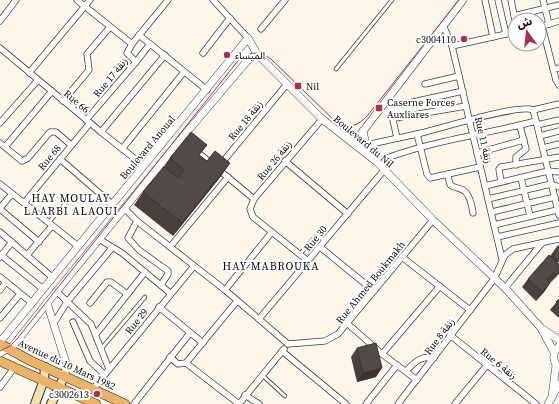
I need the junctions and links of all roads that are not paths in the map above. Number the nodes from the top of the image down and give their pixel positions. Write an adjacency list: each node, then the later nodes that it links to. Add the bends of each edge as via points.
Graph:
1 (16, 0): 19 (street)
2 (77, 0): 13 (street)
3 (90, 0): 13 (street)
4 (168, 0): 26 (street)
5 (213, 0): 18 (street, Boulevard du Nil)
6 (285, 0): 24 (street)
7 (392, 0): 38 (lane)
8 (464, 0): 23 (street)
9 (486, 0): 27 (street)
10 (498, 0): 25 (street)
11 (511, 0): 16 (street)
12 (543, 0): 15 (street)
13 (84, 5): 22 (street); 41 (street)
14 (559, 5): 15 (street)
15 (545, 9): 17 (street); 21 (street)
16 (514, 12)
17 (535, 12)
18 (230, 18): 28 (street, Boulevard du Nil); 34 (street)
19 (0, 21)
20 (559, 21): 21 (street)
21 (549, 24)
22 (110, 26): 30 (street); 51 (street, via 87,54 89,70)
23 (444, 27): 32 (street, Rue 11 زنقة); 50 (street)
24 (261, 29)
25 (506, 34): 27 (street)
26 (139, 35): 30 (street); 31 (street)
27 (492, 36): 32 (street)
28 (248, 38): 35 (street, Boulevard du Nil); 47 (street, Boulevard Anoual)
29 (547, 43): 39 (street)
30 (132, 44): 37 (street, Rue 17 زنقة, via 127,53)
31 (150, 44): 36 (street); 37 (street)
32 (452, 46): 42 (street, Rue 11 زنقة)
33 (0, 48): 41 (street, Rue 66)
34 (203, 53)
35 (257, 54): 44 (street, Boulevard du Nil); 110 (street, Boulevard Anoual, via 248,60 183,141)
36 (165, 55): 40 (street); 64 (street)
37 (136, 62): 58 (street, Rue 17 زنقة)
38 (336, 69)
39 (556, 69): 46 (street)
40 (184, 72): 47 (street); 79 (street)
41 (29, 73): 43 (street, Rue 66)
42 (459, 76): 45 (street); 49 (street, Rue 11 زنقة)
43 (38, 80): 48 (street, Rue 66); 59 (street)
44 (287, 84): 55 (street, Boulevard du Nil); 89 (street, Rue 18 زنقة)
45 (425, 84)
46 (559, 85)
47 (207, 90): 87 (street, Boulevard Anoual)
48 (52, 91): 51 (street, Rue 66); 75 (street)
49 (463, 91): 50 (street, via 404,104 394,104); 53 (street, Rue 11 زنقة)
50 (388, 99): 62 (street)
51 (63, 101): 58 (street, Rue 66)
52 (559, 104): 54 (street)
53 (466, 106): 56 (street, Rue 11 زنقة); 68 (street, via 395,118 393,120)
54 (533, 110): 56 (street, via 519,109); 60 (street)
55 (322, 119): 71 (street, Boulevard du Nil); 84 (street, Rue 26 زنقة)
56 (469, 120): 65 (street); 66 (street, Rue 11 زنقة)
57 (559, 120): 60 (street)
58 (88, 121): 64 (street, Rue 66); 73 (street, Rue 68)
59 (0, 123)
60 (537, 123): 61 (street); 67 (street)
61 (520, 126): 66 (street); 69 (street)
62 (363, 131): 71 (street); 74 (street)
63 (559, 131): 67 (street)
64 (101, 132): 79 (street, Rue 66)
65 (417, 134): 68 (street); 77 (street)
66 (473, 134): 77 (street); 80 (street, Rue 11 زنقة)
67 (540, 136): 78 (street)
68 (397, 138): 74 (street)
69 (524, 140): 80 (street); 86 (street, via 526,151 516,157)
70 (0, 143): 75 (street)
71 (354, 143): 85 (street, Boulevard du Nil)
72 (559, 144): 78 (street)
73 (71, 145): 75 (street, via 53,131 22,161); 82 (street, Rue 68)
74 (366, 145): 85 (street)
75 (5, 147)
76 (191, 147): 89 (street)
77 (420, 148): 85 (street, via 398,153); 93 (street, via 427,174 432,178)
78 (543, 148): 83 (street)
79 (122, 149): 87 (street, Rue 66)
80 (477, 153): 88 (street, Rue 11 زنقة)
81 (559, 157): 83 (street)
82 (60, 159): 106 (street, Rue 68); 109 (street)
83 (546, 159): 86 (street); 91 (street)
84 (285, 160): 103 (street, Rue 26 زنقة); 115 (street)
85 (377, 162): 90 (street, Boulevard du Nil)
86 (516, 165): 96 (street, via 500,168)
87 (144, 166): 109 (street, Boulevard Anoual)
88 (480, 167): 93 (street); 99 (street, Rue 11 زنقة)
89 (218, 169): 94 (street)
90 (384, 169): 115 (street, Rue 30); 117 (street, Boulevard du Nil)
91 (548, 171): 92 (street); 95 (street); 98 (street)
92 (559, 172)
93 (448, 174): 114 (street, via 450,185 467,194)
94 (228, 177): 103 (street); 132 (street)
95 (521, 178): 96 (street); 101 (street)
96 (501, 182): 99 (street)
97 (0, 184): 102 (street)
98 (551, 184): 100 (street); 101 (street); 105 (street)
99 (485, 186): 104 (street, Rue 11 زنقة)
100 (559, 187)
101 (524, 190): 104 (street); 107 (street)
102 (12, 194): 106 (street); 111 (street)
103 (254, 199): 123 (street, via 250,212)
104 (488, 199): 112 (street, Rue 11 زنقة)
105 (556, 200): 107 (street); 113 (street)
106 (24, 203): 120 (street)
107 (527, 203): 112 (street); 116 (street)
108 (65, 204): 120 (lane)
109 (112, 204): 131 (street, Boulevard Anoual)
110 (124, 208): 118 (street); 125 (street, Boulevard Anoual)
111 (0, 209): 129 (street)
112 (492, 212): 121 (street, Rue 11 زنقة)
113 (558, 212): 116 (street)
114 (473, 213)
115 (348, 214): 127 (street, Rue 30)
116 (530, 216): 121 (street)
117 (433, 220): 138 (street, Rue Ahmed Boukmakh); 145 (street, Boulevard du Nil)
118 (137, 221): 132 (street); 147 (street, via 128,238 139,250 168,271)
119 (559, 223): 124 (street)
120 (50, 225): 129 (street); 131 (street)
121 (494, 225): 124 (street, Rue 11 زنقة)
122 (0, 232): 128 (street)
123 (272, 232): 135 (street); 152 (street)
124 (497, 237): 139 (street, Rue 11 زنقة)
125 (99, 239): 134 (street); 153 (street, Boulevard Anoual)
126 (559, 239): 130 (street)
127 (325, 240): 133 (street, Rue 30); 135 (lane, via 318,235)
128 (12, 242): 136 (street); 137 (street)
129 (39, 242): 136 (street)
130 (542, 243): 139 (street, Rue 8 زنقة, via 509,251); 149 (street)
131 (78, 246): 144 (street, Boulevard Anoual)
132 (170, 247): 141 (street)
133 (320, 247): 140 (street, Rue 30); 154 (street)
134 (112, 248): 142 (street); 161 (street)
135 (300, 254): 140 (street)
136 (27, 255): 144 (street)
137 (1, 256): 150 (street)
138 (402, 257): 148 (street); 154 (street, Rue Ahmed Boukmakh)
139 (502, 259): 145 (street, Rue 8 زنقة)
140 (308, 261): 167 (street, Rue 30)
141 (194, 266): 152 (street); 155 (street, Rue 29)
142 (145, 272): 147 (street); 157 (street)
143 (0, 277): 146 (street)
144 (52, 277): 150 (street, Boulevard Anoual)
145 (494, 278): 149 (street, Boulevard du Nil); 165 (street, Rue 8 زنقة)
146 (6, 282): 151 (street); 156 (street)
147 (161, 285): 155 (street)
148 (440, 286): 165 (street); 185 (street)
149 (505, 288): 171 (street, Boulevard du Nil)
150 (43, 289): 160 (street, Boulevard Anoual)
151 (0, 290)
152 (225, 290): 159 (street)
153 (56, 291): 161 (street); 162 (street, Boulevard Anoual)
154 (374, 291): 170 (street, Rue Ahmed Boukmakh)
155 (170, 293): 164 (street, Rue 29)
156 (20, 294): 160 (street); 166 (street)
157 (127, 294): 163 (street, via 111,282 107,282); 173 (street)
158 (145, 297): 181 (lane)
159 (237, 301): 167 (street); 177 (street)
160 (32, 302): 176 (street, Boulevard Anoual)
161 (67, 302): 169 (street); 173 (street, via 87,319)
162 (46, 303): 169 (street); 180 (street, Boulevard Anoual)
163 (90, 303)
164 (159, 307): 172 (street); 195 (street, Rue 29)
165 (470, 310): 174 (street, Rue 8 زنقة)
166 (0, 318)
167 (259, 319): 178 (street)
168 (73, 322): 197 (street, via 90,362)
169 (54, 323): 198 (street, via 66,363)
170 (348, 324): 178 (street, Rue Ahmed Boukmakh, via 329,340); 185 (street)
171 (541, 328): 175 (street, Boulevard du Nil); 183 (street, Boulevard du Nil)
172 (190, 333): 177 (street); 186 (street)
173 (96, 334): 181 (street)
174 (450, 335): 187 (street, Rue 8 زنقة); 191 (street, Rue 6 زنقة)
175 (559, 340)
176 (0, 343): 180 (main road, Avenue du 10 Mars 1982)
177 (203, 343): 189 (street)
178 (288, 344): 182 (street)
179 (559, 346): 183 (street)
180 (9, 349): 184 (street, Boulevard Anoual); 192 (main road, Avenue du 10 Mars 1982)
181 (102, 349): 195 (street)
182 (282, 351): 199 (street); 216 (street)
183 (554, 352): 193 (street, Boulevard du Nil, via 553,359)
184 (0, 353)
185 (382, 354): 190 (street)
186 (170, 357): 189 (street, via 178,364); 213 (street)
187 (434, 358): 196 (street, via 425,357 418,360); 201 (street, Rue 8 زنقة)
188 (0, 360): 194 (main road)
189 (186, 363): 214 (street)
190 (396, 364): 196 (street); 217 (street)
191 (487, 365): 219 (street); 220 (street, Rue 6 زنقة)
192 (46, 367): 198 (main road, Avenue du 10 Mars 1982); 200 (main road)
193 (558, 367): 208 (street)
194 (14, 368): 200 (main road); 203 (street)
195 (109, 369): 197 (street, Rue 29)
196 (406, 371): 201 (street)
197 (104, 374): 205 (street, Rue 29)
198 (65, 375): 204 (main road); 205 (main road, Avenue du 10 Mars 1982)
199 (262, 375): 206 (street); 207 (lane)
200 (44, 380): 204 (main road); 209 (main road)
201 (417, 380): 218 (street, Rue 8 زنقة)
202 (559, 384): 208 (street)
203 (0, 387)
204 (60, 388): 210 (main road); 211 (main road)
205 (93, 389): 212 (main road, Avenue du 10 Mars 1982)
206 (245, 395): 214 (street); 215 (street)
207 (286, 396)
208 (550, 401)
209 (35, 404)
210 (51, 404)
211 (96, 404)
212 (125, 404)
213 (134, 404)
214 (239, 404)
215 (259, 404)
216 (346, 404)
217 (366, 404)
218 (398, 404)
219 (455, 404)
220 (536, 404)

